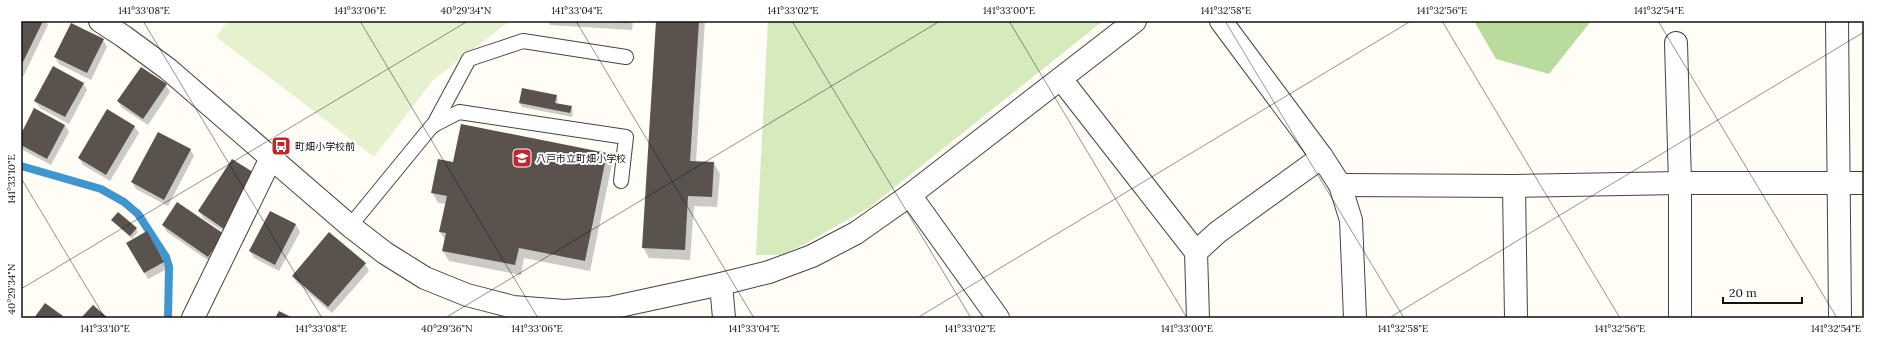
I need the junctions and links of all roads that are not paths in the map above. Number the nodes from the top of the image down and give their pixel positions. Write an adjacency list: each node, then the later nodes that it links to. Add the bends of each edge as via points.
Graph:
1 (100, 21): 10 (street, via 168,69)
2 (1135, 21): 7 (street)
3 (1221, 21): 9 (street)
4 (1836, 21): 14 (street)
5 (1676, 43): 13 (street)
6 (626, 57): 8 (lane, via 523,41 469,59)
7 (1061, 79): 17 (street); 19 (street)
8 (432, 126): 11 (lane, via 459,112 626,136); 18 (lane)
9 (1322, 157): 15 (street); 19 (street, via 1218,232)
10 (271, 158): 18 (street); 21 (street)
11 (621, 181)
12 (1864, 183): 14 (street)
13 (1680, 184): 14 (street); 16 (street); 27 (street)
14 (1839, 184): 28 (street)
15 (1340, 185): 16 (street); 25 (street, via 1351,220)
16 (1514, 186): 26 (street)
17 (910, 195): 20 (street, via 856,233 812,256 769,272); 23 (street)
18 (350, 226): 20 (street, via 385,253 425,278 467,296 513,307 564,311 610,308)
19 (1196, 252): 24 (street)
20 (721, 284): 22 (street)
21 (193, 318)
22 (724, 318)
23 (998, 318)
24 (1198, 318)
25 (1355, 318)
26 (1516, 318)
27 (1680, 318)
28 (1840, 318)

